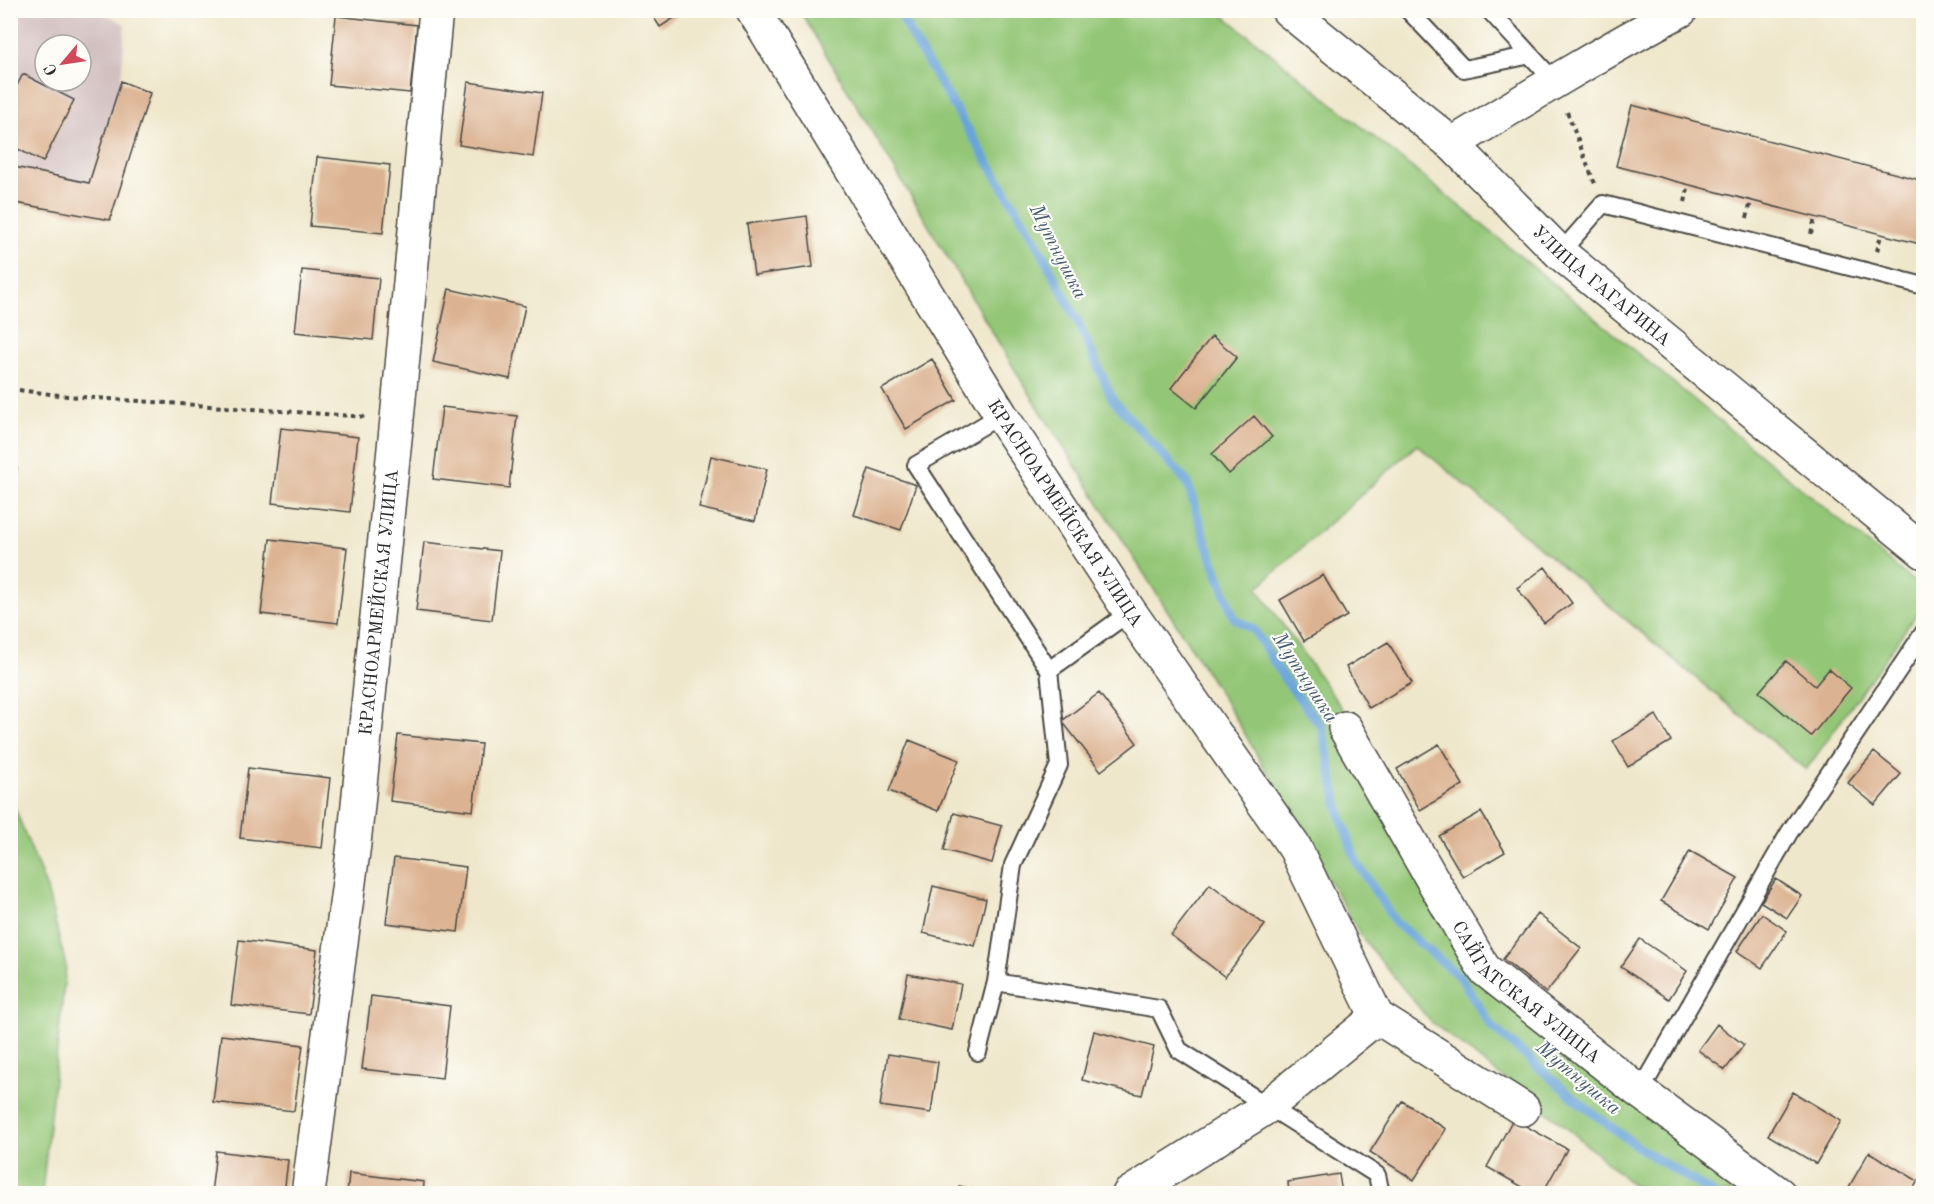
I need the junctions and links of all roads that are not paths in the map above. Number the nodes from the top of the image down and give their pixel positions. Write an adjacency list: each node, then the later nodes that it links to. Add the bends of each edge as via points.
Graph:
1 (436, 10): 24 (street, КРАСНОАРМЕЙСКАЯ УЛИЦА, via 354,844)
2 (753, 10): 12 (street, КРАСНОАРМЕЙСКАЯ УЛИЦА)
3 (1288, 10): 9 (street, УЛИЦА ГАГАРИНА)
4 (1408, 10): 7 (lane, via 1464,69)
5 (1489, 10): 7 (lane)
6 (1681, 10): 8 (street)
7 (1531, 56): 8 (lane)
8 (1554, 81): 9 (street)
9 (1452, 144): 10 (street, УЛИЦА ГАГАРИНА)
10 (1560, 253): 11 (lane, via 1603,204); 13 (street, УЛИЦА ГАГАРИНА)
11 (1923, 286)
12 (1001, 416): 14 (street, КРАСНОАРМЕЙСКАЯ УЛИЦА); 16 (lane, via 916,465)
13 (1923, 552)
14 (1130, 612): 16 (lane); 19 (street, КРАСНОАРМЕЙСКАЯ УЛИЦА, via 1295,848)
15 (1923, 632): 21 (lane, via 1789,833)
16 (1048, 670): 18 (lane, via 1059,765 1013,865)
17 (1345, 728): 21 (street, САЙГАТСКАЯ УЛИЦА, via 1484,969)
18 (996, 982): 20 (lane); 22 (lane, via 1159,1009 1179,1050)
19 (1377, 1017): 22 (street); 23 (street)
20 (978, 1052)
21 (1640, 1092): 27 (street, САЙГАТСКАЯ УЛИЦА)
22 (1267, 1107): 25 (street); 26 (lane, via 1377,1175)
23 (1523, 1109)
24 (308, 1194)
25 (1129, 1194)
26 (1381, 1194)
27 (1779, 1194)

